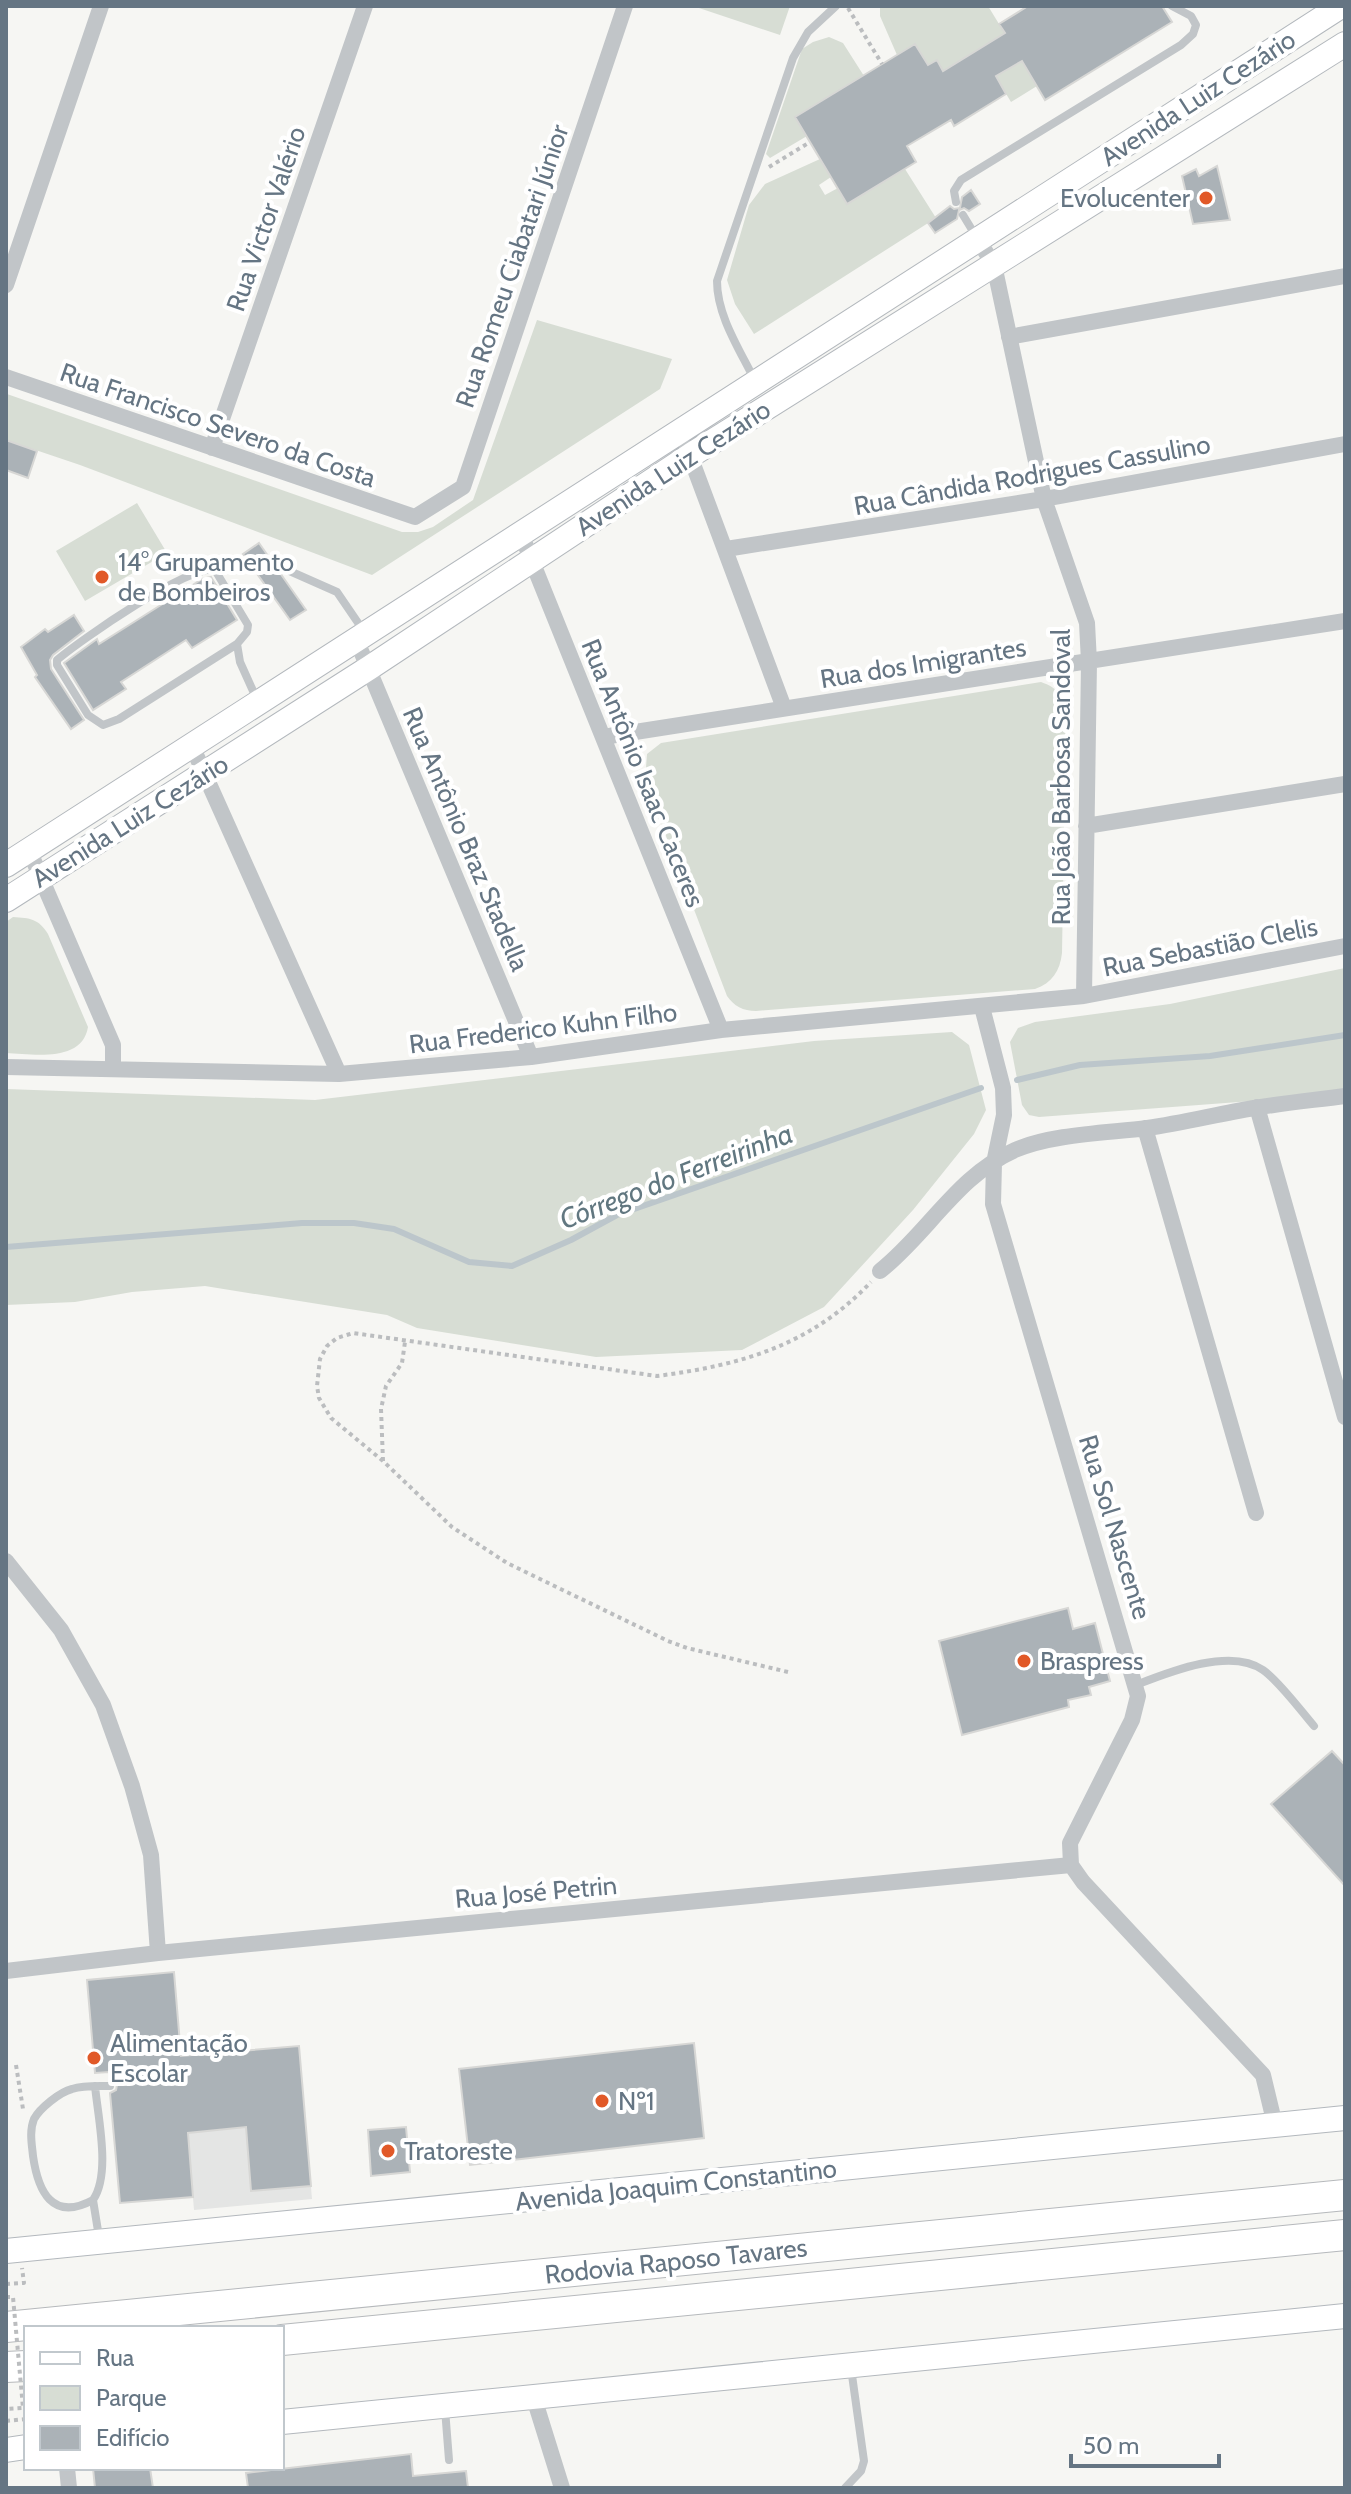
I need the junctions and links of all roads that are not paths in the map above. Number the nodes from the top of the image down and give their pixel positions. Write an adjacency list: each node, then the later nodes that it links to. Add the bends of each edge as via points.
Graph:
1 (101, 6): 13 (street)
2 (365, 6): 19 (street, Rua Victor Valério)
3 (625, 6): 22 (street, Rua Romeu Ciabatari Júnior, via 463,487)
4 (836, 6): 16 (lane, via 808,32 793,58 717,281 717,297)
5 (1172, 6): 8 (lane, via 1196,25 1181,45 961,180 954,191)
6 (1341, 6): 10 (street, Avenida Luiz Cezário)
7 (1345, 44): 11 (street, Avenida Luiz Cezário)
8 (956, 202)
9 (963, 215): 10 (lane)
10 (978, 240): 11 (street, Rua João Barbosa Sandoval); 16 (street, Avenida Luiz Cezário)
11 (994, 265): 14 (street, Rua João Barbosa Sandoval); 20 (street, Avenida Luiz Cezário)
12 (1345, 276): 14 (street)
13 (6, 285)
14 (1009, 337): 21 (street, Rua João Barbosa Sandoval)
15 (6, 377): 19 (street, Rua Francisco Severo da Costa)
16 (756, 382): 17 (street, Avenida Luiz Cezário)
17 (678, 432): 20 (street); 23 (street, Avenida Luiz Cezário)
18 (1345, 444): 21 (street, Rua Cândida Rodrigues Cassulino)
19 (212, 448): 22 (street, Rua Francisco Severo da Costa)
20 (691, 455): 24 (street); 25 (street, Avenida Luiz Cezário)
21 (1044, 499): 24 (street, Rua Cândida Rodrigues Cassulino); 30 (street, Rua João Barbosa Sandoval, via 1087,623)
22 (415, 517)
23 (521, 534): 25 (street, Rua Antônio Isaac Caceres); 28 (street, Avenida Luiz Cezário)
24 (726, 549): 33 (street)
25 (531, 559): 31 (street, Avenida Luiz Cezário); 35 (street, Rua Antônio Isaac Caceres)
26 (285, 569): 28 (lane, via 337,592)
27 (1345, 621): 30 (street, Rua dos Imigrantes)
28 (361, 636): 31 (street, Rua Antônio Braz Stadella); 32 (street, Avenida Luiz Cezário)
29 (237, 644): 29 (lane, via 248,625 215,570 208,568 173,582 76,644 57,665 88,715 103,725); 32 (lane, via 240,662)
30 (1089, 662): 33 (street, Rua dos Imigrantes); 39 (street, Rua João Barbosa Sandoval)
31 (369, 668): 34 (street, Avenida Luiz Cezário); 48 (street, Rua Antônio Braz Stadella)
32 (268, 697): 34 (street); 36 (street, Avenida Luiz Cezário)
33 (784, 708): 35 (street, Rua dos Imigrantes)
34 (292, 718): 37 (street, Avenida Luiz Cezário)
35 (603, 737): 47 (street, Rua Antônio Isaac Caceres)
36 (192, 746): 37 (street); 40 (street, Avenida Luiz Cezário)
37 (204, 774): 42 (street, Avenida Luiz Cezário); 51 (street)
38 (1345, 784): 39 (street)
39 (1086, 826): 45 (street, Rua João Barbosa Sandoval)
40 (29, 850): 41 (street, Avenida Luiz Cezário); 42 (street)
41 (6, 865)
42 (40, 878): 43 (street, Avenida Luiz Cezário); 50 (street, via 113,1045)
43 (6, 900)
44 (1345, 946): 45 (street, Rua Sebastião Clelis)
45 (1084, 996): 46 (street, Rua Frederico Kuhn Filho)
46 (982, 1007): 47 (street, Rua Frederico Kuhn Filho); 55 (street, Rua Sol Nascente, via 1003,1088 1004,1115)
47 (721, 1030): 48 (street, Rua Frederico Kuhn Filho)
48 (531, 1057): 51 (street, Rua Frederico Kuhn Filho)
49 (6, 1067): 50 (street, Rua Frederico Kuhn Filho)
50 (113, 1069): 51 (street, Rua Frederico Kuhn Filho)
51 (339, 1074)
52 (1345, 1096): 53 (street)
53 (1257, 1107): 54 (street); 57 (street)
54 (1145, 1128): 55 (street, via 1066,1137 1016,1149); 58 (street)
55 (994, 1163): 56 (street, via 974,1176); 60 (street, Rua Sol Nascente, via 993,1204)
56 (880, 1271)
57 (1345, 1417)
58 (1256, 1513)
59 (6, 1561): 63 (street, via 61,1630 103,1705 151,1855)
60 (1136, 1685): 61 (lane, via 1183,1667 1249,1664 1264,1670); 62 (street, Rua Sol Nascente, via 1132,1720 1070,1843)
61 (1314, 1726)
62 (1071, 1865): 63 (street, Rua José Petrin); 68 (street, via 1263,2075)
63 (158, 1953): 64 (street, Rua José Petrin)
64 (6, 1971)
65 (95, 2086): 66 (lane); 70 (lane, via 102,2174); 70 (lane, via 71,2089 41,2109 31,2130 36,2171 46,2197 69,2206)
66 (110, 2086)
67 (1345, 2118): 68 (street, Avenida Joaquim Constantino)
68 (1275, 2125): 72 (street, Avenida Joaquim Constantino)
69 (1345, 2195): 75 (highway, Rodovia Raposo Tavares)
70 (93, 2200): 72 (lane)
71 (1345, 2235): 76 (highway, Rodovia Raposo Tavares)
72 (99, 2242): 73 (street, Avenida Joaquim Constantino)
73 (6, 2251)
74 (1345, 2316): 77 (street)
75 (6, 2327)
76 (284, 2340)
77 (851, 2367): 78 (street); 83 (lane, via 864,2461)
78 (533, 2395): 79 (street); 82 (street)
79 (444, 2405): 80 (street); 81 (lane)
80 (284, 2422)
81 (449, 2460)
82 (562, 2488)
83 (845, 2488)

